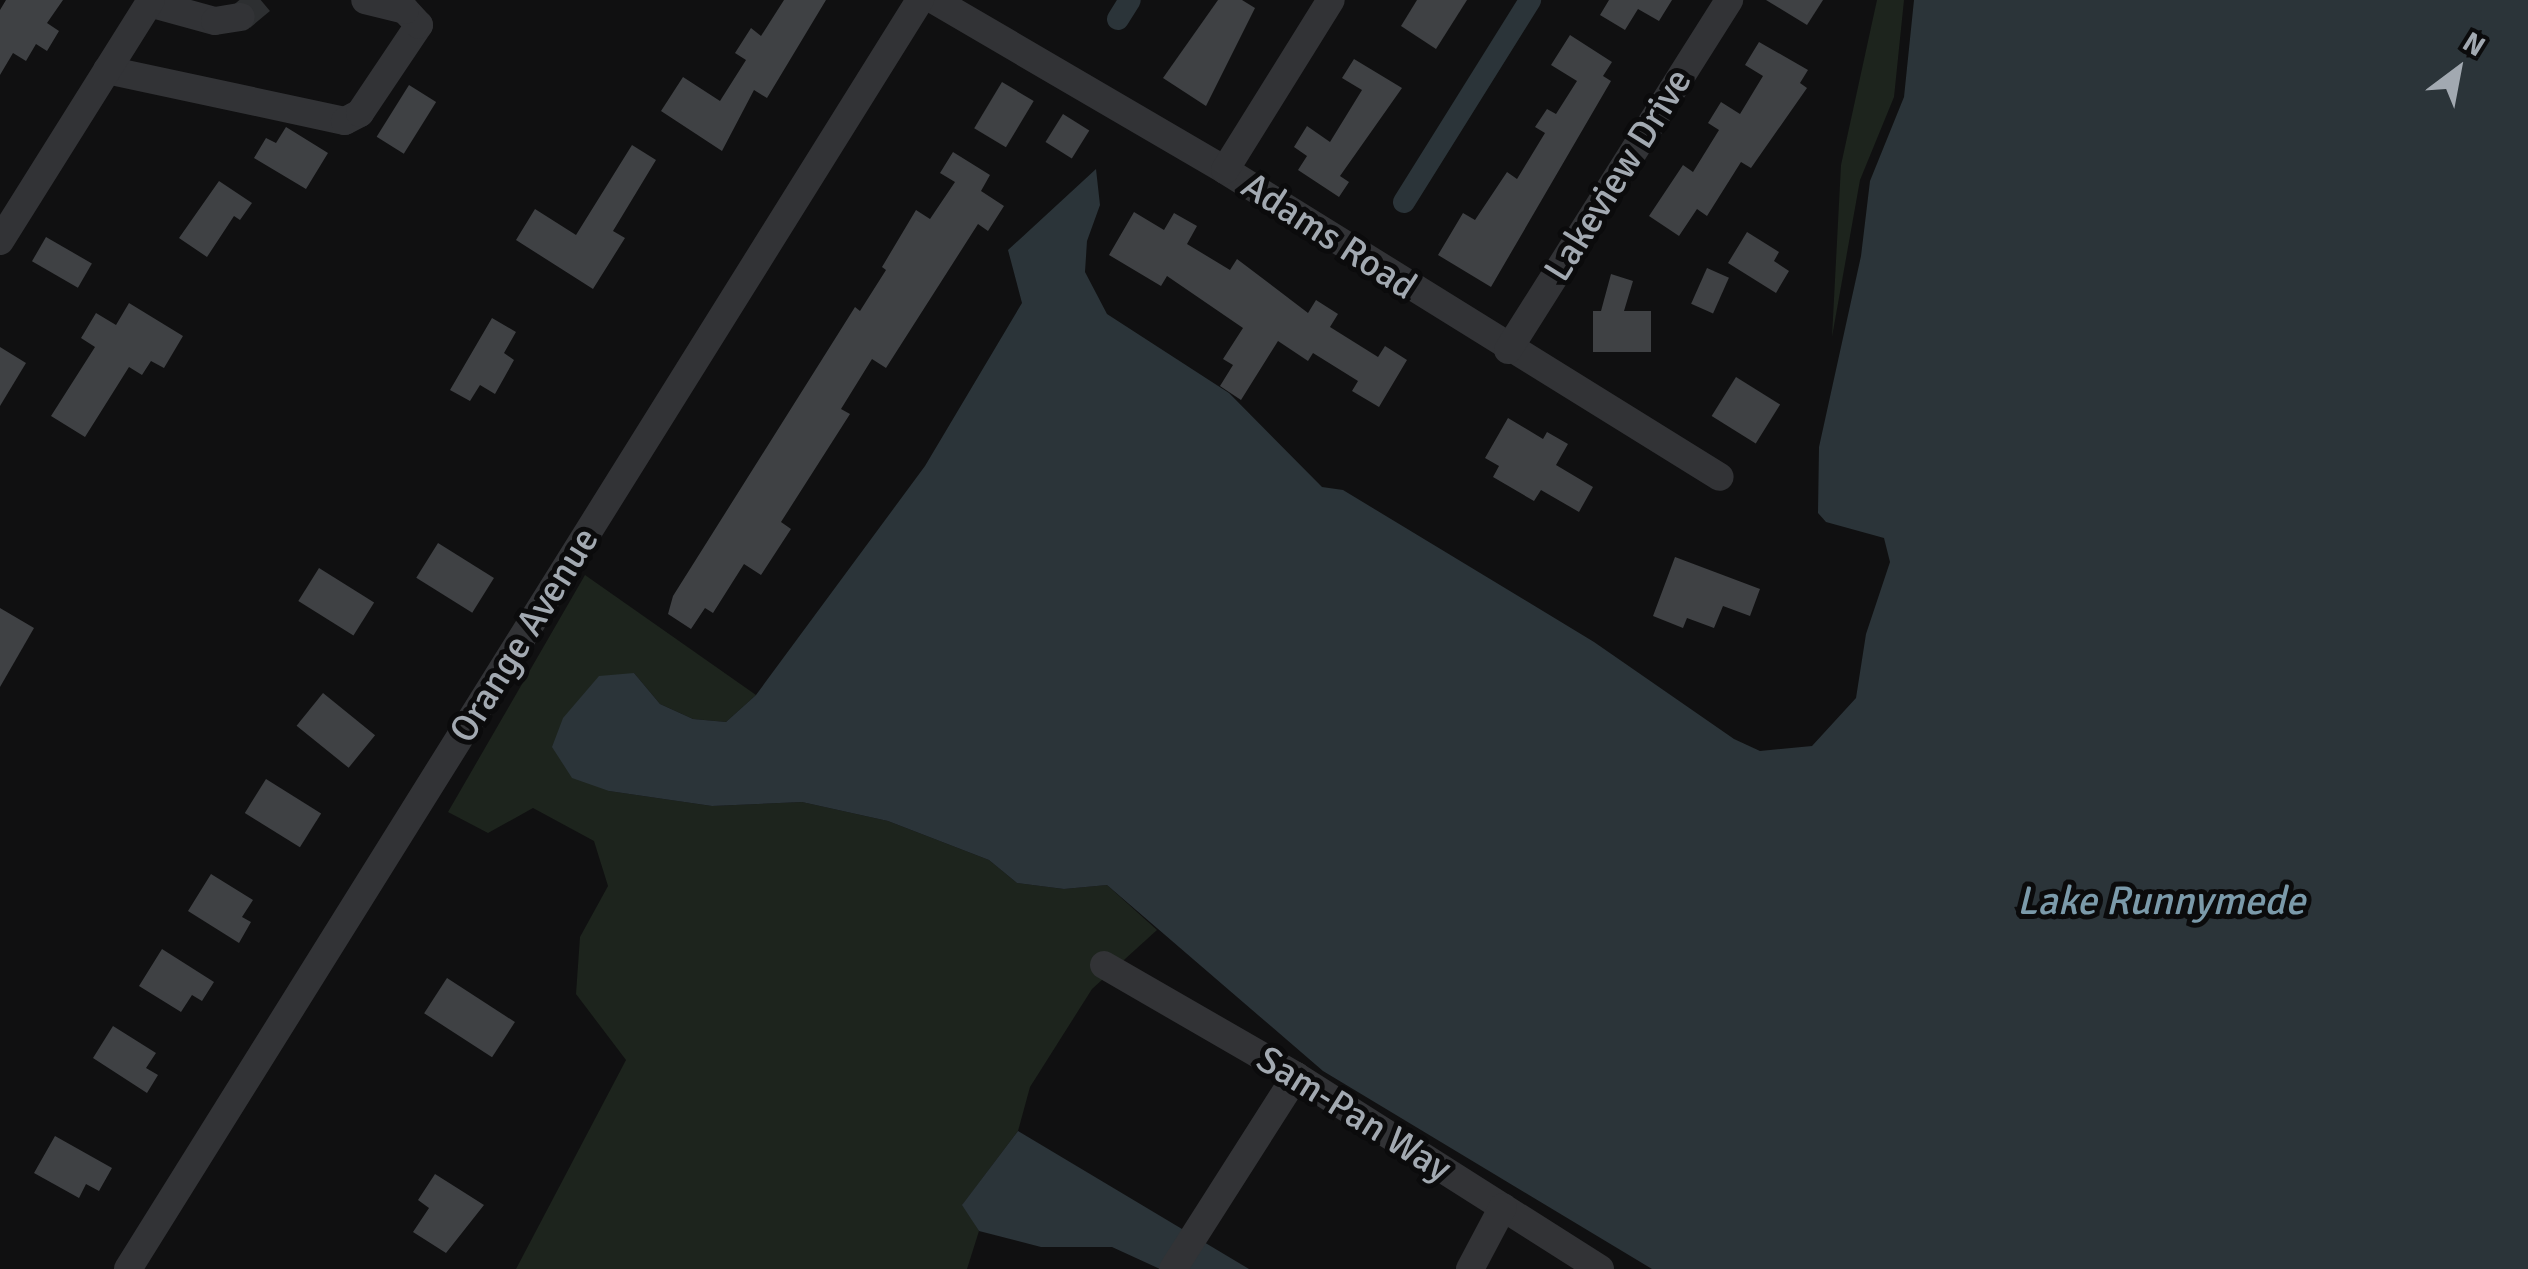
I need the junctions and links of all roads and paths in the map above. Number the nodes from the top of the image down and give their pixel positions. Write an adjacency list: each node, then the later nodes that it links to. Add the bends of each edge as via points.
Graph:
1 (365, 0): 8 (street, via 405,10 419,25 360,113 345,121)
2 (920, 0): 16 (street, Orange Avenue)
3 (934, 0): 9 (street, Adams Road)
4 (1332, 0): 9 (street)
5 (1729, 0): 11 (street, Lakeview Drive)
6 (150, 2): 7 (street, via 215,21); 8 (street)
7 (241, 18)
8 (107, 70): 10 (street)
9 (1225, 170): 11 (street, Adams Road)
10 (0, 241)
11 (1508, 350): 12 (street, Adams Road)
12 (1720, 477)
13 (1104, 965): 14 (street, Sam-Pan Way)
14 (1296, 1076): 15 (street, Sam-Pan Way); 17 (street)
15 (1503, 1207): 18 (street); 19 (street, Sam-Pan Way)
16 (128, 1269)
17 (1174, 1269)
18 (1470, 1269)
19 (1600, 1269)

